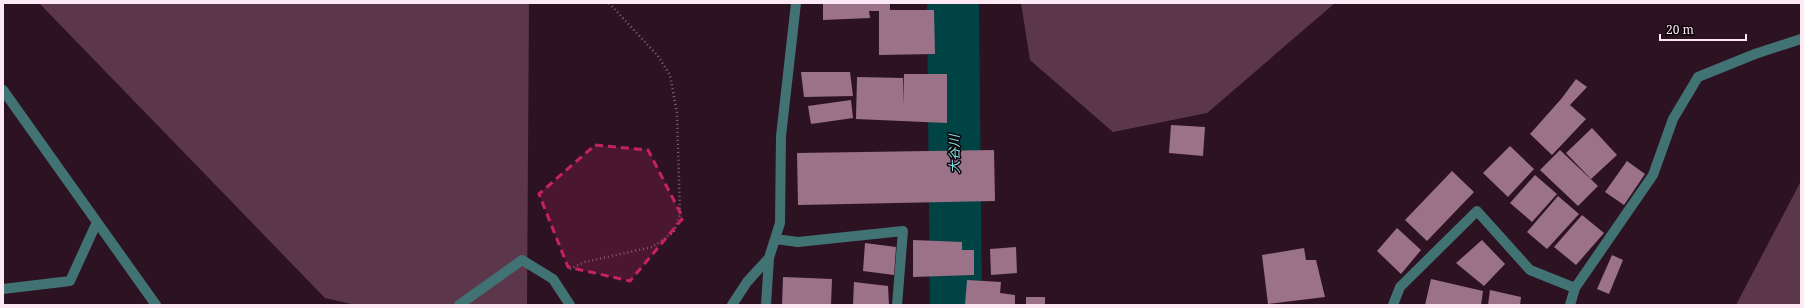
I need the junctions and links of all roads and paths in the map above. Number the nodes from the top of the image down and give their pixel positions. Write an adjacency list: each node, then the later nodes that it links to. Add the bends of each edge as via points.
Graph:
1 (609, 3): 8 (path, via 658,56 670,75 676,112 680,214 674,232 652,247 585,262)
2 (796, 3): 6 (street, via 781,136 780,222)
3 (1801, 39): 9 (street, via 1698,77 1673,119 1653,175)
4 (3, 90): 5 (street)
5 (97, 222): 10 (street, via 70,281); 11 (street)
6 (775, 239): 7 (street); 16 (street, via 798,242 903,231)
7 (769, 258): 14 (street, via 746,282); 15 (street)
8 (552, 279): 12 (street, via 522,260); 13 (street)
9 (1575, 288): 17 (street, via 1530,270 1477,211 1400,287); 18 (street)
10 (3, 289)
11 (156, 305)
12 (459, 305)
13 (570, 305)
14 (732, 305)
15 (766, 305)
16 (897, 305)
17 (1393, 305)
18 (1570, 305)

